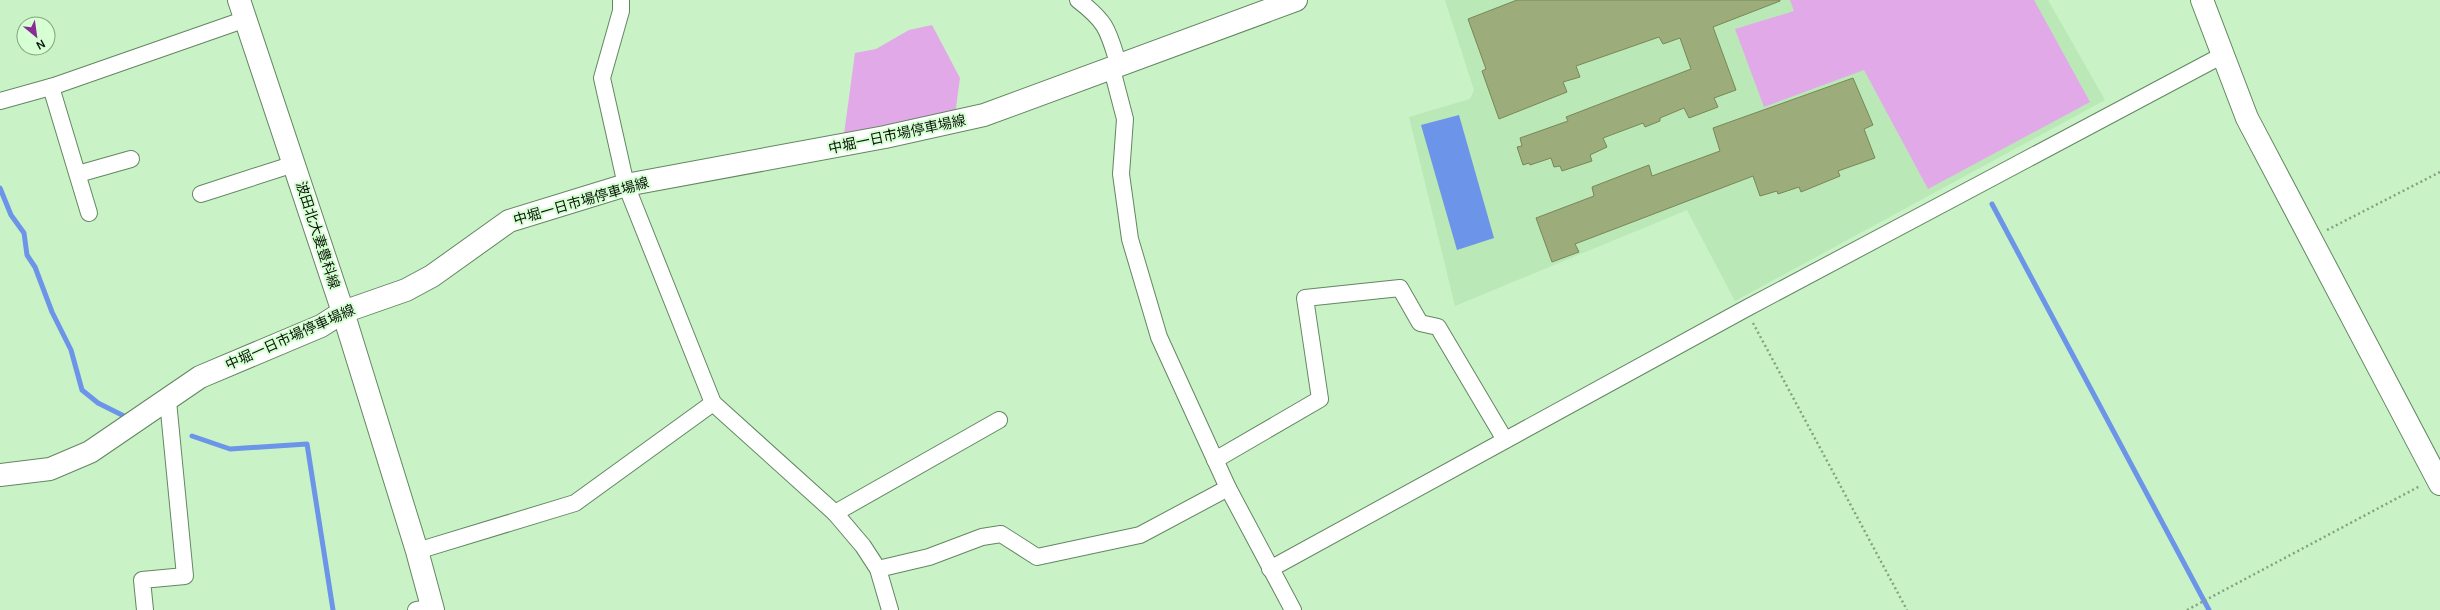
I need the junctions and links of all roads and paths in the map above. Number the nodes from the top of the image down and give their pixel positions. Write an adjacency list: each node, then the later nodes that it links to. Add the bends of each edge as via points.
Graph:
1 (621, 0): 15 (street, via 621,11 602,78)
2 (1078, 0): 8 (street, via 1094,12 1108,28)
3 (1296, 0): 5 (main road, 中堀一日市場停車場線)
4 (2202, 0): 7 (main road)
5 (1273, 4): 8 (main road, 中堀一日市場停車場線)
6 (243, 10): 9 (street); 12 (main road, 波田北大妻豊科線)
7 (2222, 56): 18 (main road, via 2247,118); 19 (street)
8 (1115, 67): 15 (main road, 中堀一日市場停車場線, via 984,115 885,137); 25 (street, via 1114,77 1125,119 1121,174 1130,239 1159,337)
9 (51, 87): 10 (street); 14 (street)
10 (0, 101)
11 (131, 159): 14 (street)
12 (294, 164): 16 (street); 20 (main road, 波田北大妻豊科線)
13 (2440, 172): 18 (path)
14 (78, 174): 17 (street)
15 (626, 185): 20 (main road, 中堀一日市場停車場線, via 509,220 432,276 406,290); 22 (street)
16 (201, 194)
17 (89, 213)
18 (2311, 238): 27 (main road)
19 (1745, 309): 24 (street); 37 (path)
20 (343, 312): 21 (main road, 中堀一日市場停車場線, via 321,326 200,377); 30 (main road, 波田北大妻豊科線)
21 (168, 401): 26 (main road, 中堀一日市場停車場線, via 90,452 50,469); 34 (street, via 185,576 142,580)
22 (713, 404): 29 (street); 30 (street, via 575,503)
23 (999, 420): 29 (street)
24 (1505, 440): 25 (street, via 1438,327 1420,323 1400,288 1305,298 1320,399); 31 (street)
25 (1215, 460): 28 (street)
26 (0, 475)
27 (2438, 480): 38 (path)
28 (1228, 488): 31 (street); 32 (street, via 1140,534 1037,557 1001,534 982,537 929,557)
29 (835, 513): 32 (street, via 863,546)
30 (417, 551): 33 (main road, 波田北大妻豊科線)
31 (1270, 568): 36 (street)
32 (878, 570): 35 (street)
33 (427, 609)
34 (145, 610)
35 (890, 610)
36 (1293, 610)
37 (1907, 610)
38 (2187, 610)

